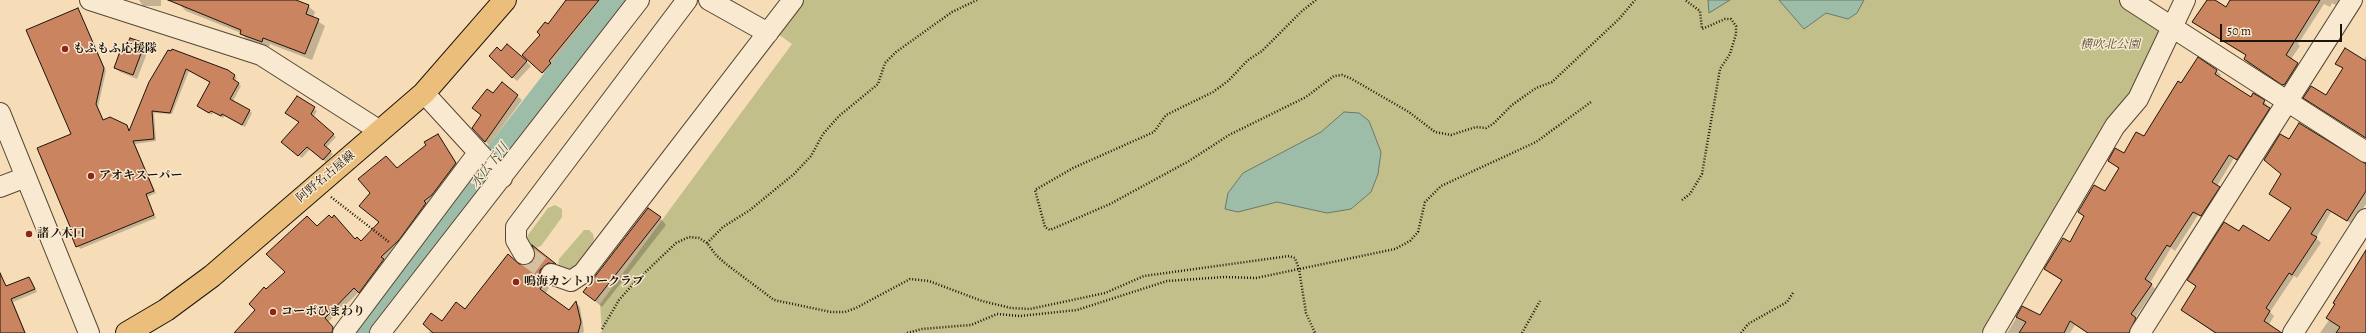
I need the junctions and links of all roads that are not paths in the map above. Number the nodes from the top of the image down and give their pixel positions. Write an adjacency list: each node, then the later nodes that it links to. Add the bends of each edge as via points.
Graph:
1 (90, 0): 15 (street, via 261,55)
2 (505, 0): 12 (main road, 阿野名古屋線)
3 (639, 0): 18 (street)
4 (688, 0): 22 (street, via 516,227 516,240)
5 (709, 0): 11 (street)
6 (793, 0): 11 (street)
7 (2130, 0): 10 (street)
8 (2185, 0): 10 (street)
9 (2352, 0): 13 (street)
10 (2172, 28): 13 (street); 28 (street, via 2138,99 2114,126)
11 (768, 33): 23 (street, via 583,273 571,281)
12 (424, 93): 15 (main road, 阿野名古屋線); 17 (street)
13 (2288, 102): 16 (street); 29 (street)
14 (0, 113): 19 (street)
15 (380, 131): 25 (main road, 阿野名古屋線, via 212,276 166,310)
16 (2366, 152)
17 (480, 156): 18 (street); 26 (street)
18 (500, 176): 27 (street)
19 (26, 177): 20 (street); 24 (street)
20 (0, 187)
21 (2366, 219): 30 (street)
22 (524, 254)
23 (551, 274)
24 (89, 333)
25 (127, 333)
26 (343, 333)
27 (380, 333)
28 (1993, 333)
29 (2140, 333)
30 (2293, 333)

